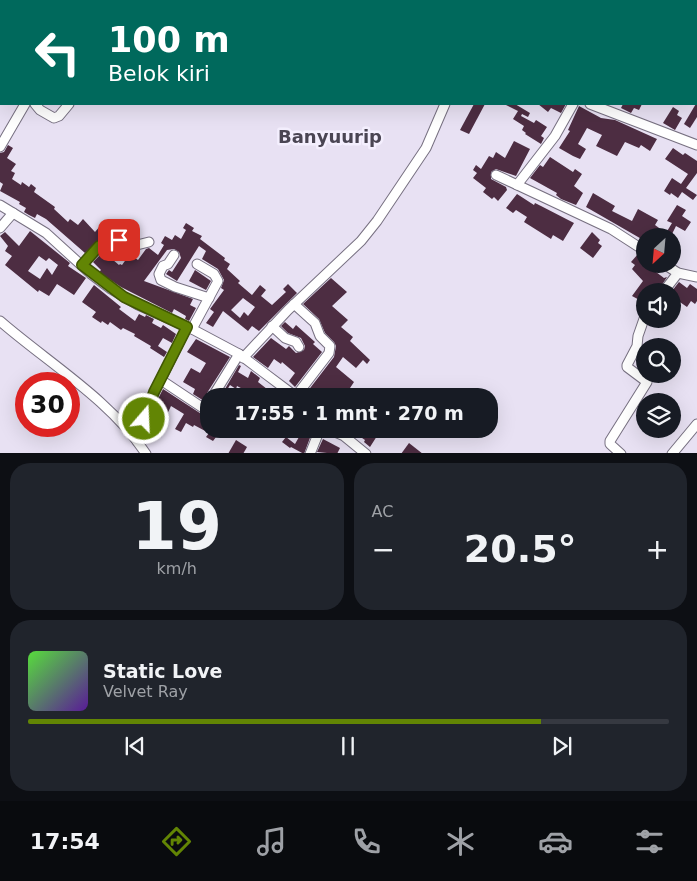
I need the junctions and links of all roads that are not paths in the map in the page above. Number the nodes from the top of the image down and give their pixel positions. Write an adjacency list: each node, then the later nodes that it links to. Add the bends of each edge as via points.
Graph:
1 (23, 105): 9 (street)
2 (36, 105): 3 (street, via 54,118)
3 (68, 105)
4 (445, 105): 24 (street, via 426,148 378,221)
5 (572, 105): 11 (street, via 556,136)
6 (596, 105): 7 (street)
7 (612, 108): 8 (street)
8 (697, 145)
9 (0, 147)
10 (496, 175): 11 (street)
11 (517, 184): 16 (street)
12 (0, 205): 13 (street)
13 (13, 213): 14 (street); 19 (street, via 46,233)
14 (0, 228)
15 (149, 242): 19 (street, via 137,246 119,240 108,246 99,246)
16 (636, 245)
17 (174, 255): 23 (street, via 168,264 162,266 161,280)
18 (196, 264): 23 (street, via 218,279)
19 (82, 265): 27 (street, via 124,297)
20 (678, 273): 21 (street); 22 (street)
21 (697, 277)
22 (670, 283)
23 (209, 298): 27 (street)
24 (294, 304): 26 (street); 34 (street, via 315,323 320,336 330,346 329,353)
25 (0, 321): 39 (street, via 115,416)
26 (272, 326): 29 (street); 30 (street)
27 (190, 328): 30 (street); 31 (street)
28 (641, 328): 43 (street, via 627,367 648,382 610,441)
29 (299, 347)
30 (241, 356): 32 (street); 33 (street)
31 (161, 380): 35 (street); 39 (street, via 147,407)
32 (219, 388)
33 (285, 388)
34 (302, 388)
35 (200, 405)
36 (697, 424): 44 (street)
37 (316, 438): 41 (street)
38 (346, 438): 42 (street)
39 (137, 441): 40 (street)
40 (145, 453)
41 (310, 453)
42 (365, 453)
43 (620, 453)
44 (673, 453)

